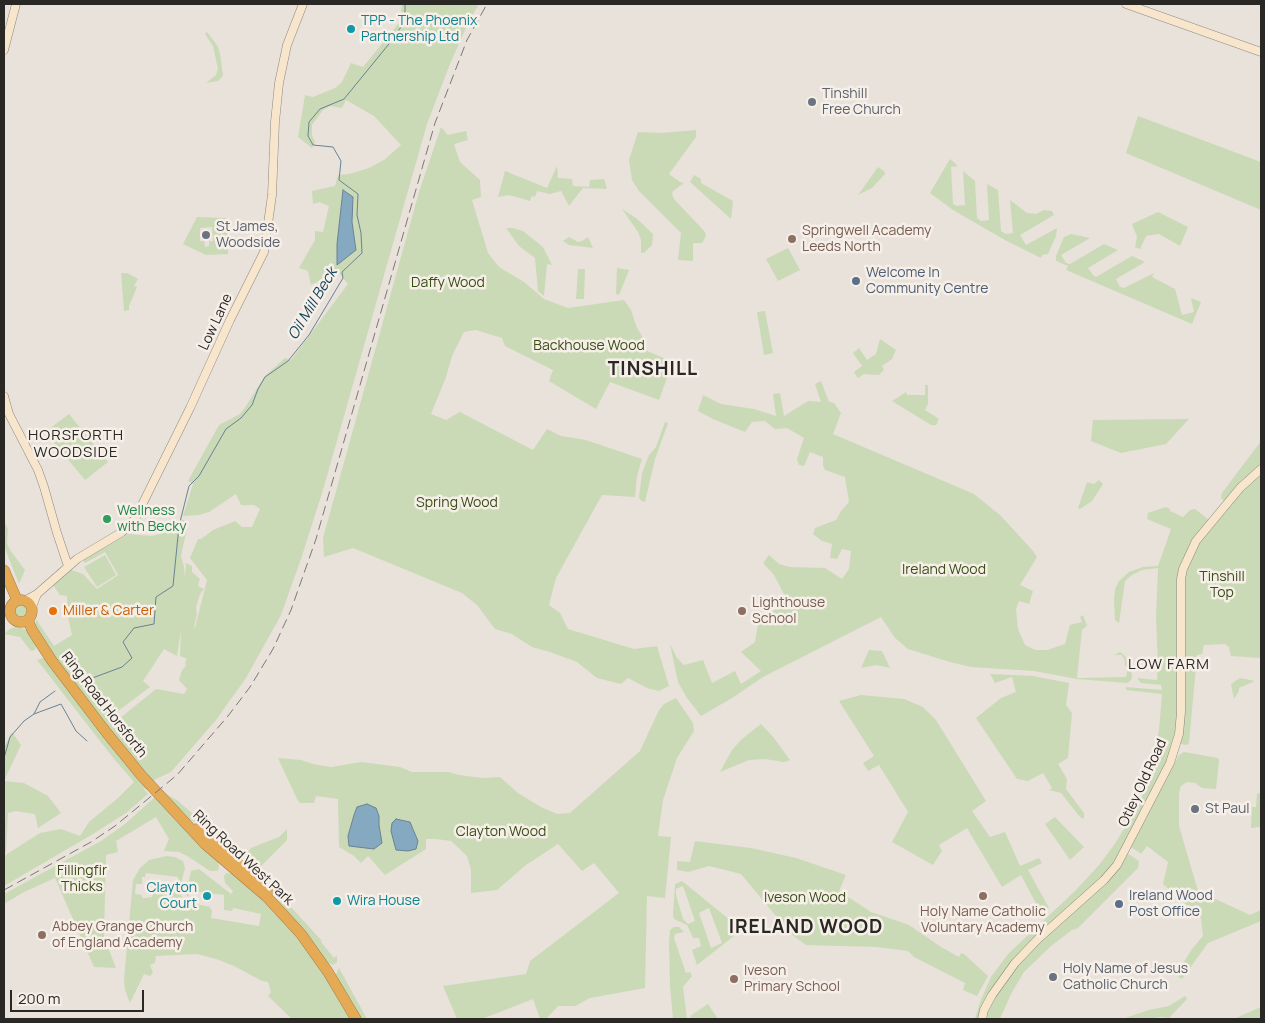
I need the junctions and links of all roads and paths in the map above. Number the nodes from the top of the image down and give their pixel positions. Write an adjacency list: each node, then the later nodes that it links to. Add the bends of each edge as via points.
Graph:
1 (16, 4): 4 (street)
2 (303, 4): 8 (street, Low Lane, via 287,45 279,83 272,194 264,252 135,519 122,532)
3 (1126, 4): 5 (street)
4 (4, 50)
5 (1261, 52)
6 (4, 396): 8 (street, via 9,414 38,470)
7 (1261, 470): 17 (street, Otley Old Road, via 1240,488 1196,541 1183,569 1181,712 1179,734 1170,764 1117,865 1016,961 992,995)
8 (68, 566): 10 (street, Low Lane, via 37,594)
9 (4, 570): 10 (highway)
10 (21, 603): 11 (highway, via 31,616); 11 (highway, Ring Road Horsforth, via 9,611 12,618)
11 (27, 624): 12 (highway, Ring Road Horsforth, via 106,732)
12 (159, 795): 13 (highway, Ring Road West Park)
13 (181, 818): 14 (highway, Ring Road West Park, via 205,844); 14 (highway, Ring Road West Park, via 212,839)
14 (230, 861): 15 (highway, Ring Road West Park); 15 (highway, Ring Road West Park, via 271,894)
15 (287, 918): 16 (highway, Ring Road West Park, via 318,957)
16 (356, 1019)
17 (982, 1019)

